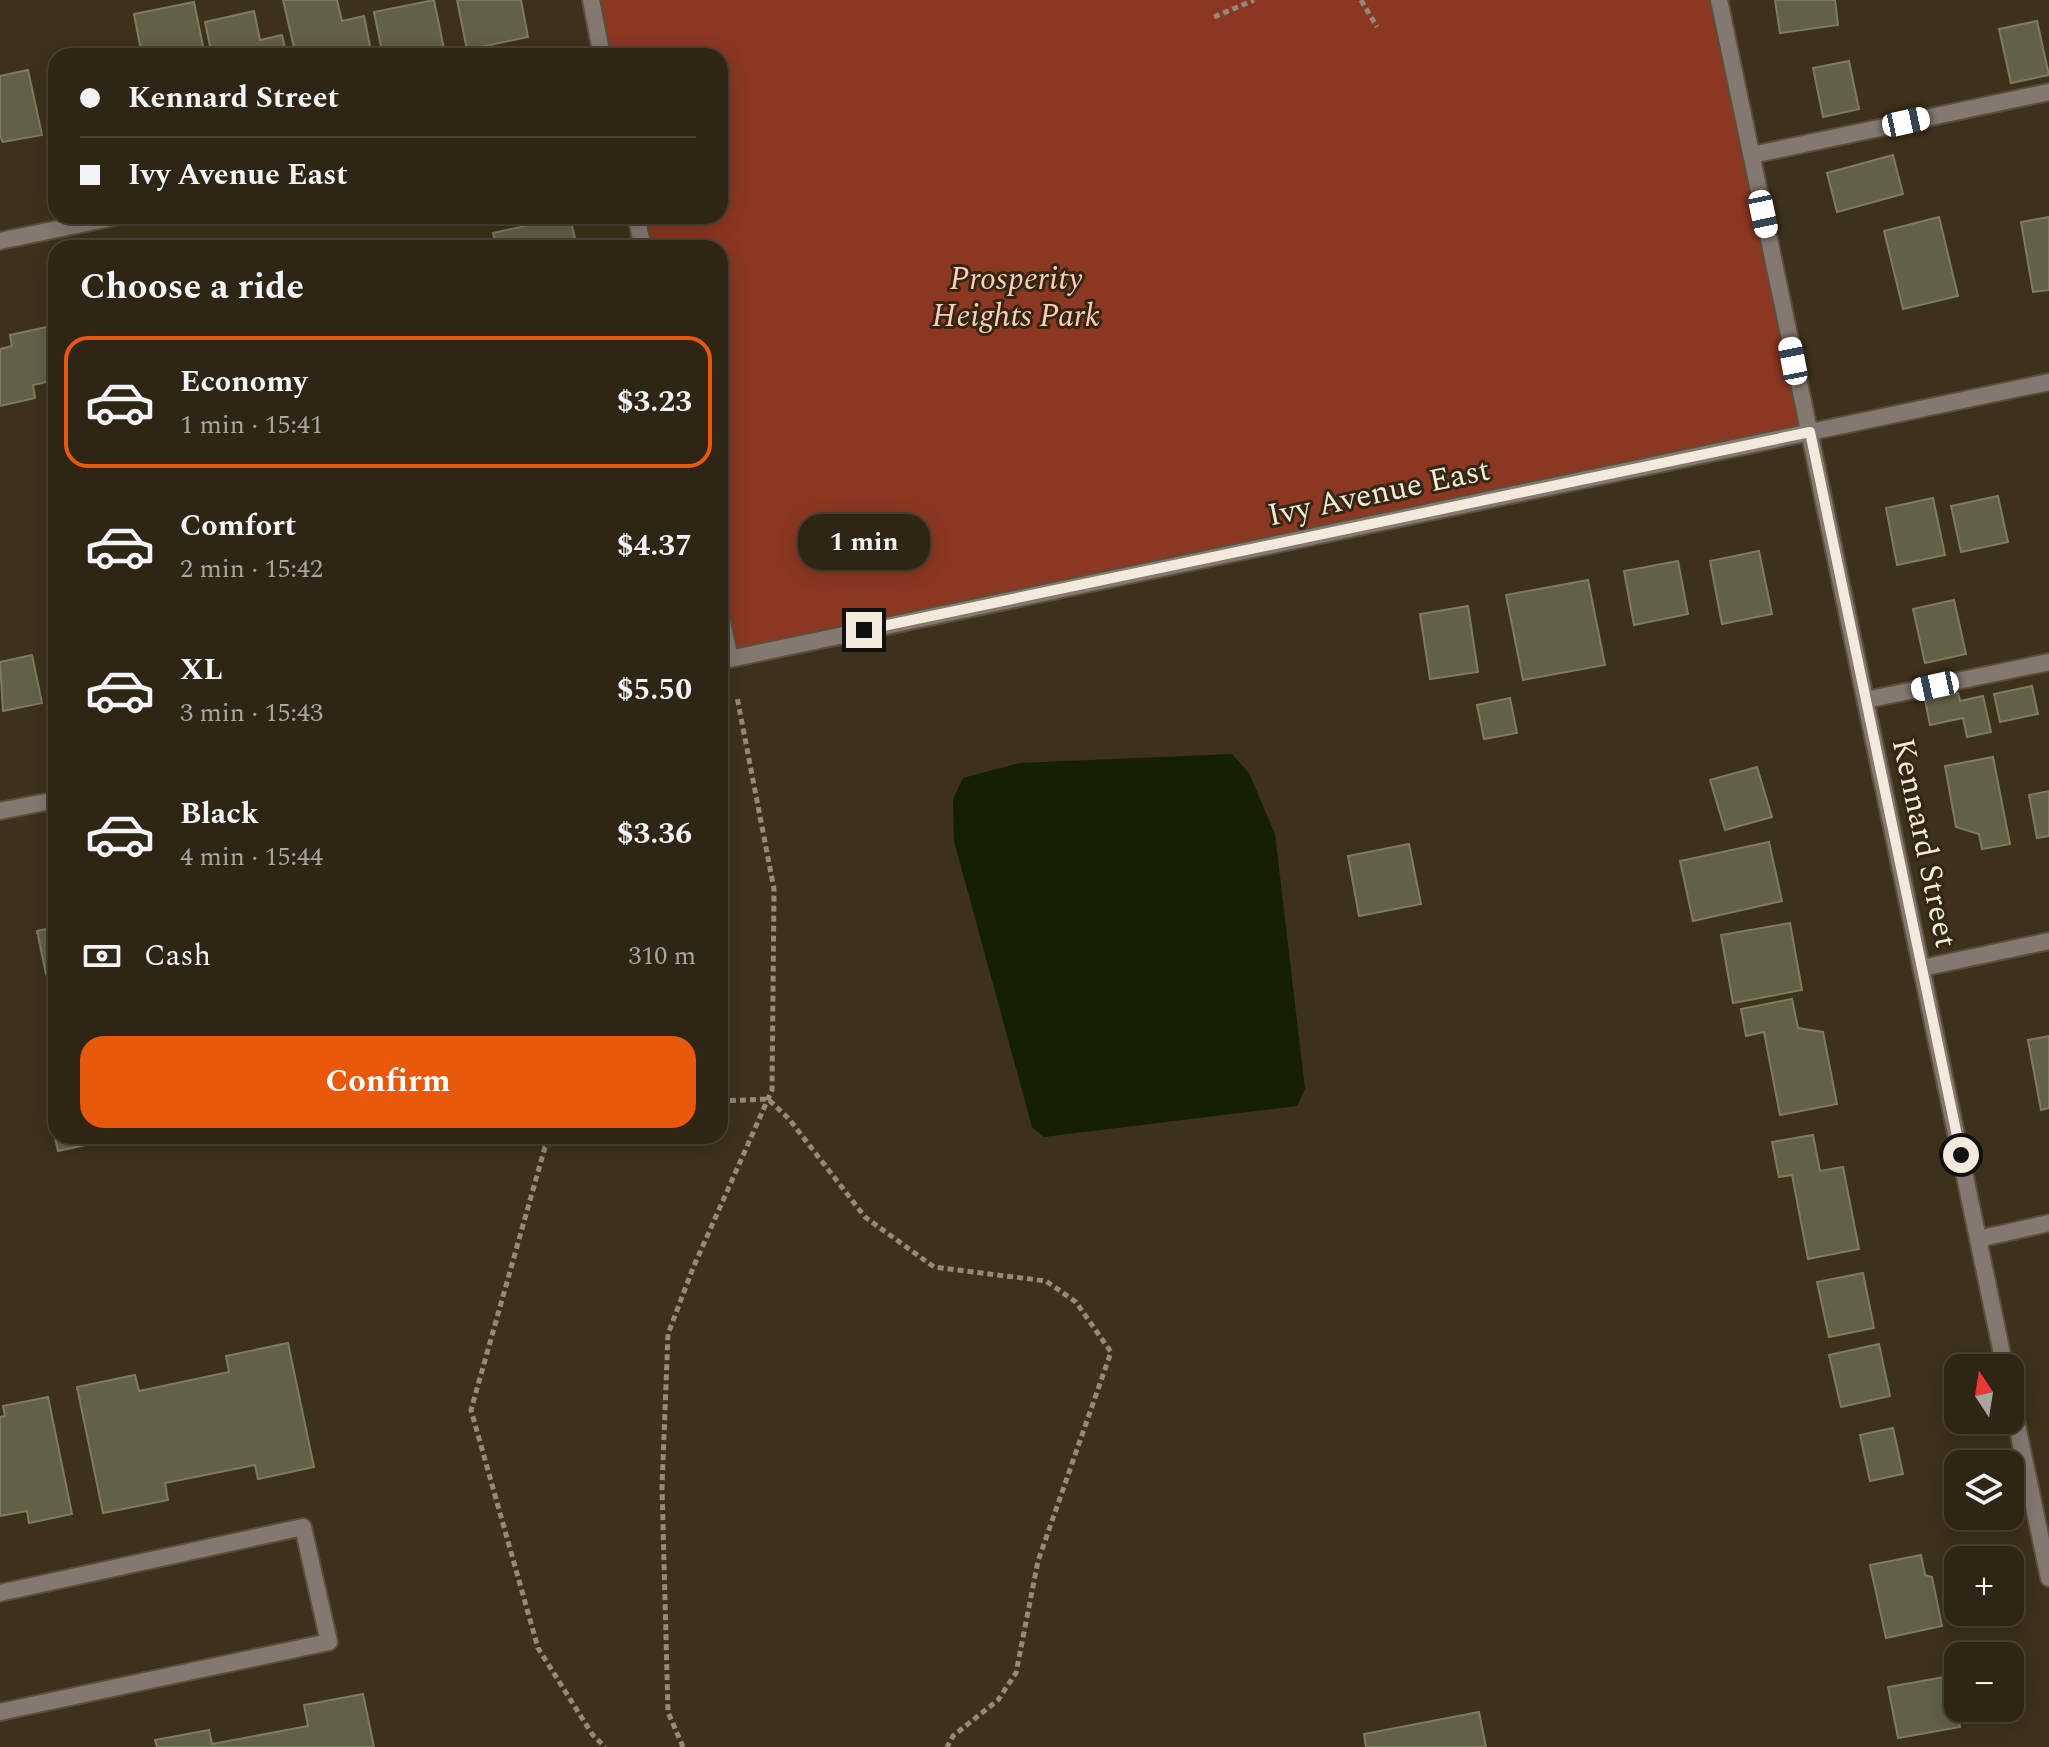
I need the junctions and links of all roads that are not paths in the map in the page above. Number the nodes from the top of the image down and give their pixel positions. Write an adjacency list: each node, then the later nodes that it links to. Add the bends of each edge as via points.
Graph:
1 (591, 0): 3 (street)
2 (1719, 0): 5 (street, Kennard Street)
3 (600, 48)
4 (2049, 92): 5 (street)
5 (1752, 155): 9 (street, Kennard Street)
6 (82, 224): 7 (street)
7 (0, 241)
8 (2049, 382): 9 (street, Ivy Avenue East)
9 (1810, 432): 10 (street, Ivy Avenue East); 12 (street, Kennard Street)
10 (728, 659)
11 (2049, 662): 12 (street)
12 (1866, 700): 16 (street, Kennard Street)
13 (48, 802): 14 (street)
14 (0, 811)
15 (2049, 941): 16 (street)
16 (1922, 968): 18 (street, Kennard Street)
17 (2049, 1223): 18 (street)
18 (1978, 1239): 19 (street, Kennard Street)
19 (2002, 1354)
20 (2021, 1434): 21 (street)
21 (2042, 1510): 22 (street)
22 (2049, 1578)
23 (0, 1593): 24 (street, via 303,1527 329,1642)
24 (0, 1712)

